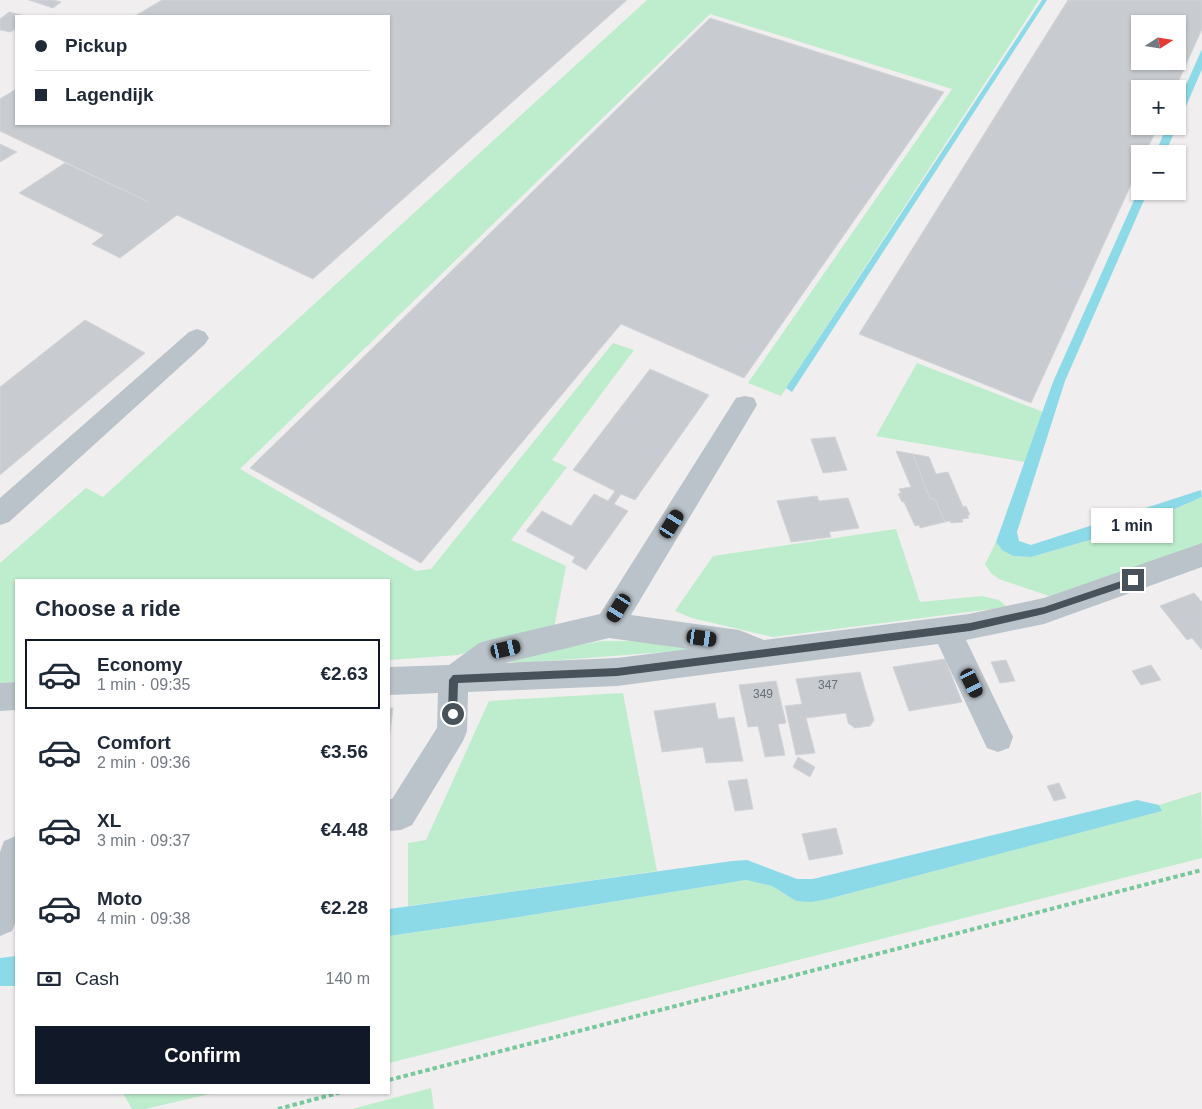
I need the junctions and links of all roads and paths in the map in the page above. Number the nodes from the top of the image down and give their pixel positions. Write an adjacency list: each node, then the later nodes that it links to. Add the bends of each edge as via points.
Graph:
1 (197, 338): 3 (street)
2 (746, 405): 5 (street)
3 (0, 514)
4 (1202, 555): 6 (street, via 1044,611)
5 (608, 625): 7 (street, via 739,643); 8 (street, via 489,653)
6 (946, 630): 7 (street); 12 (street)
7 (766, 654): 8 (street, via 617,672)
8 (453, 680): 9 (street); 13 (street, via 452,731 401,814)
9 (390, 682)
10 (15, 696): 11 (street)
11 (0, 697)
12 (998, 736)
13 (390, 815)
14 (15, 857): 16 (street)
15 (1202, 870): 17 (path)
16 (0, 919)
17 (390, 1080)
18 (334, 1094): 19 (path)
19 (278, 1109)

